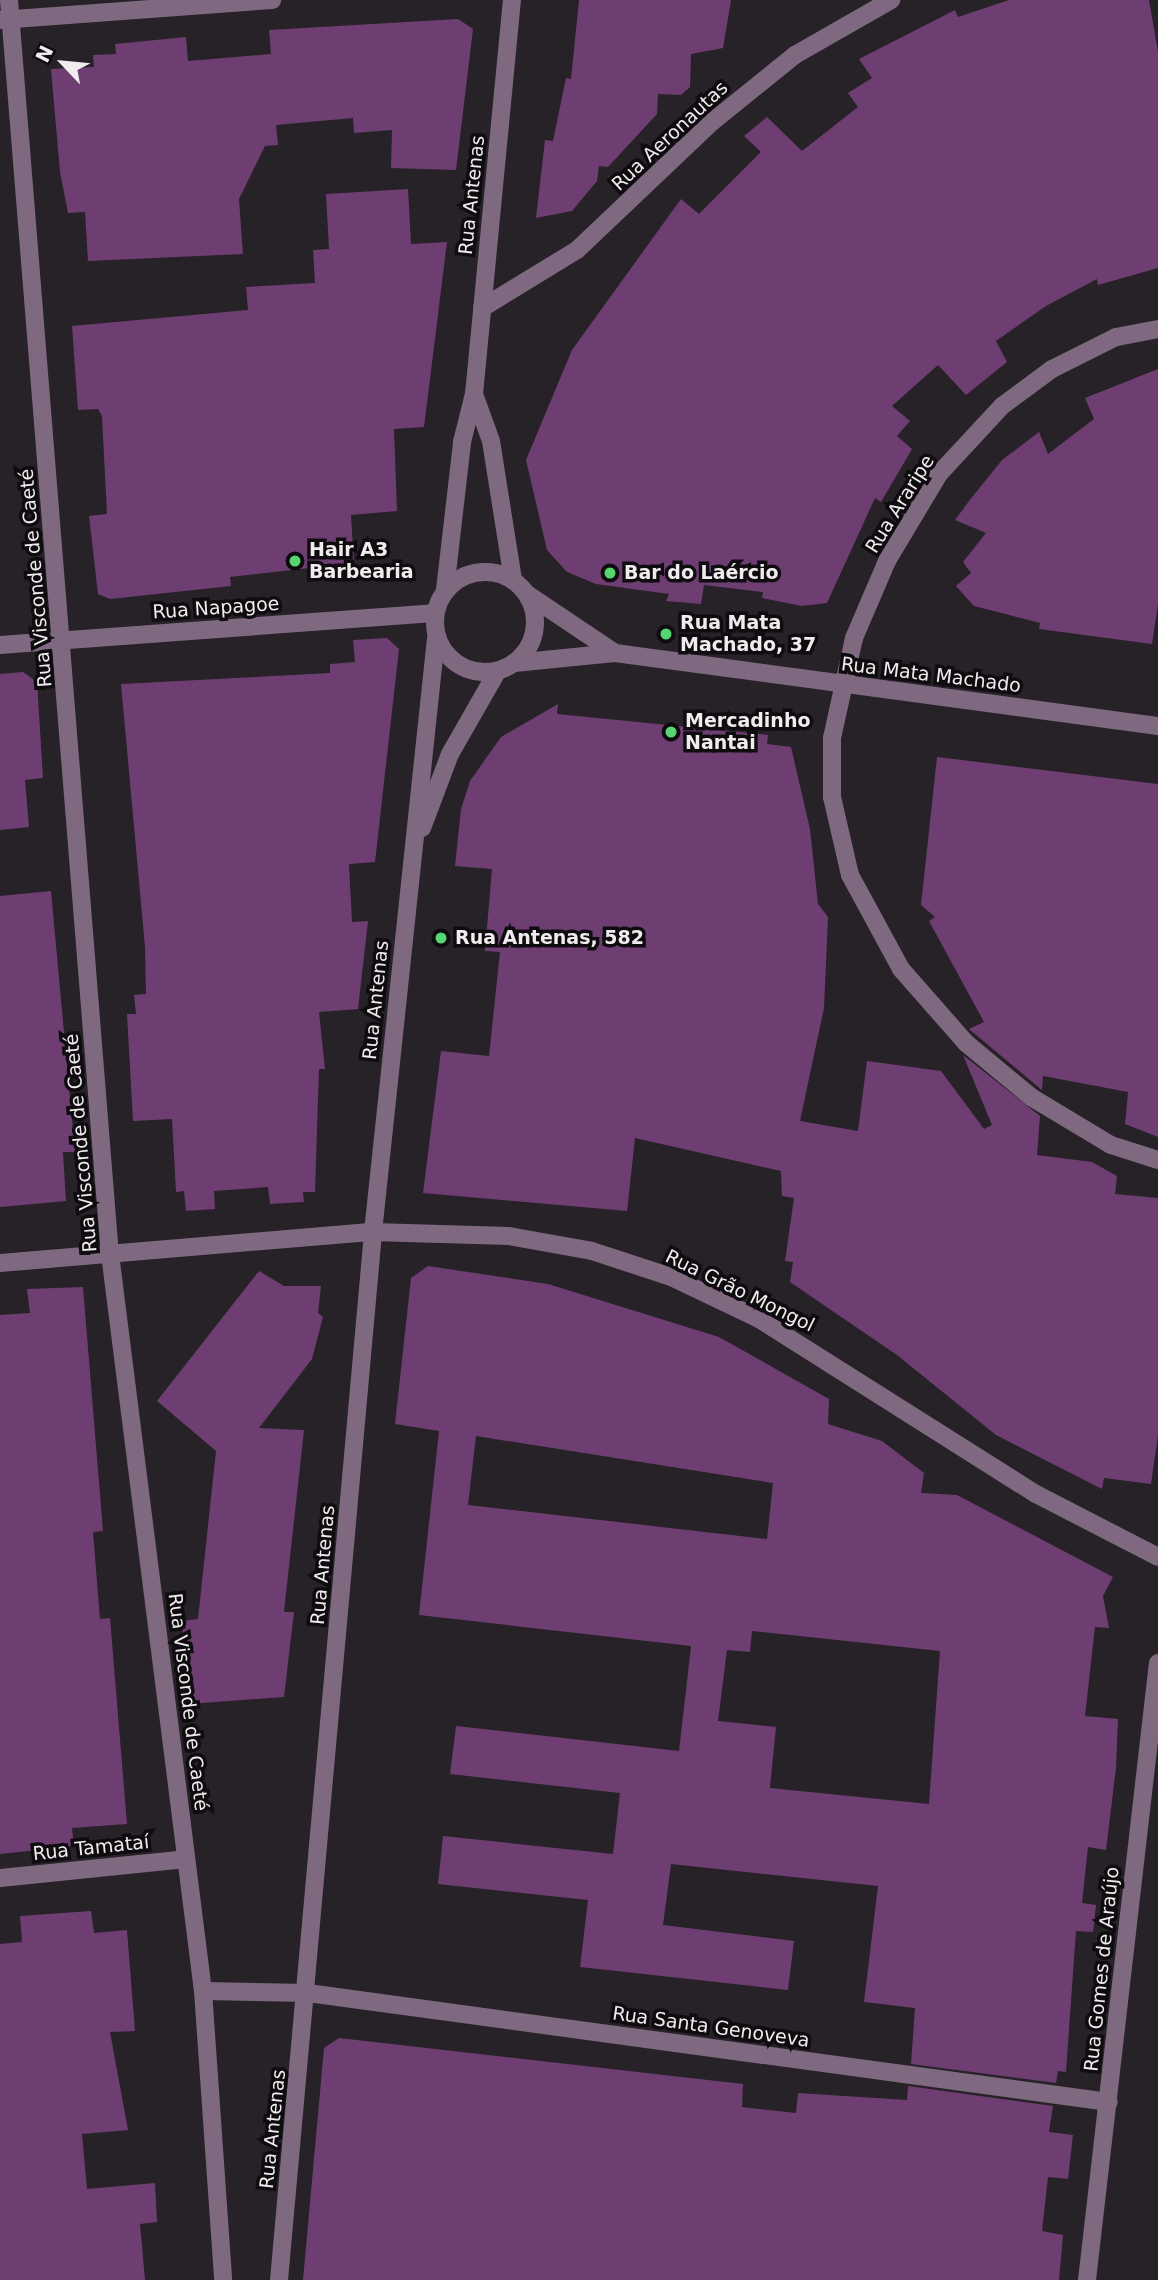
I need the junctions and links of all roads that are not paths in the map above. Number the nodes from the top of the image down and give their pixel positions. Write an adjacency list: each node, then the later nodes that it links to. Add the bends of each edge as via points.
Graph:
1 (9, 0): 5 (street, Rua Visconde de Caeté)
2 (272, 0): 5 (street)
3 (512, 0): 6 (street, Rua Antenas)
4 (891, 0): 6 (street, Rua Aeronautas, via 794,55 712,122 577,250)
5 (5, 19): 14 (street, Rua Visconde de Caeté)
6 (482, 308): 8 (street, Rua Antenas)
7 (1158, 329): 19 (street, Rua Araripe, via 1116,337 1052,369 1002,407 939,474 887,561 854,638)
8 (474, 394): 9 (street, Rua Antenas, via 491,441); 10 (street, Rua Antenas, via 462,442)
9 (513, 580): 10 (street, via 472,572); 11 (street)
10 (446, 590): 12 (street)
11 (527, 594): 16 (street, Rua Mata Machado); 17 (street, via 535,628)
12 (434, 613): 13 (street); 14 (street, Rua Napagoe)
13 (436, 639): 18 (street, via 463,668); 21 (street, Rua Antenas)
14 (62, 640): 15 (street, Rua Napagoe); 24 (street, Rua Visconde de Caeté)
15 (0, 645)
16 (615, 653): 17 (street, Rua Mata Machado); 19 (street, Rua Mata Machado)
17 (514, 663): 18 (street)
18 (497, 672): 21 (street, Rua Antenas, via 450,754)
19 (843, 686): 20 (street, Rua Mata Machado); 22 (street, Rua Araripe, via 832,738 832,797 850,875 901,969 966,1043 1031,1097 1111,1145)
20 (1158, 726)
21 (412, 854): 23 (street, Rua Antenas)
22 (1158, 1160)
23 (373, 1232): 24 (street, Rua Grão Mongol); 26 (street, Rua Grão Mongol, via 509,1236 592,1251 671,1277 841,1366 1036,1494); 31 (street, Rua Antenas)
24 (110, 1254): 25 (street, Rua Grão Mongol); 28 (street, Rua Visconde de Caeté)
25 (0, 1264)
26 (1158, 1558)
27 (1158, 1663): 32 (street, Rua Gomes de Araújo)
28 (187, 1860): 29 (street, Rua Tamataí); 30 (street, Rua Visconde de Caeté)
29 (0, 1878)
30 (203, 1991): 31 (street, Rua Santa Genoveva); 33 (street, Rua Visconde de Caeté)
31 (308, 1993): 32 (street, Rua Santa Genoveva); 34 (street, Rua Antenas)
32 (1108, 2102): 35 (street, Rua Gomes de Araújo)
33 (223, 2280)
34 (279, 2280)
35 (1087, 2280)

